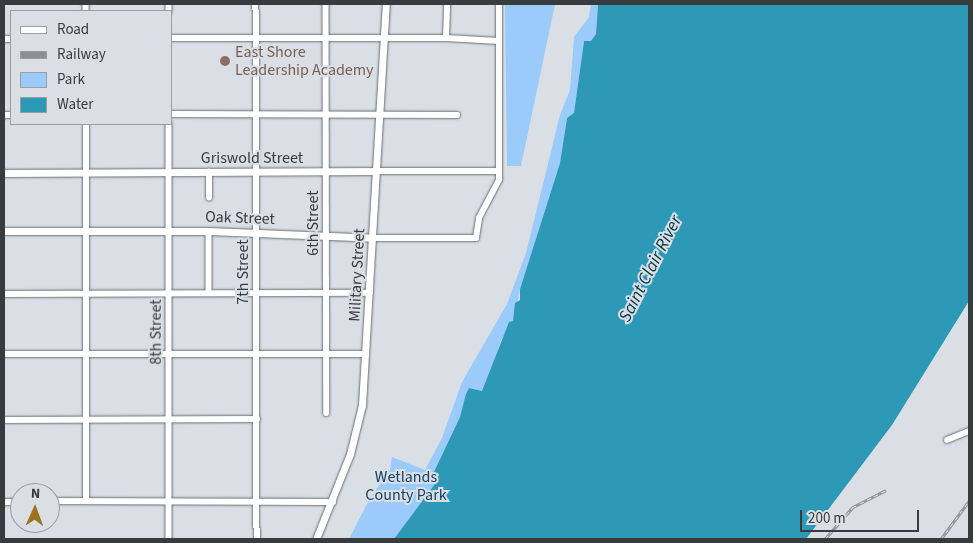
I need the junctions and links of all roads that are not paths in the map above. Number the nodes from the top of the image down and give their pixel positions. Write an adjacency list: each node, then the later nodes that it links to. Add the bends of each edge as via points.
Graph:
1 (256, 4): 7 (street, 7th Street)
2 (326, 4): 8 (street, 6th Street)
3 (386, 4): 9 (main road, Military Street)
4 (446, 4): 10 (street)
5 (499, 4): 11 (street)
6 (172, 38): 7 (street)
7 (256, 38): 8 (street); 12 (street, 7th Street)
8 (326, 38): 9 (street); 13 (street, 6th Street)
9 (384, 38): 10 (street); 14 (main road, Military Street)
10 (446, 38): 11 (street)
11 (499, 41): 24 (street)
12 (256, 113): 13 (street); 15 (street); 22 (street, 7th Street)
13 (326, 113): 14 (street); 23 (street, 6th Street)
14 (380, 113): 16 (street); 19 (main road, Military Street)
15 (172, 114)
16 (457, 115)
17 (86, 125): 26 (street)
18 (169, 125): 20 (street, 8th Street)
19 (376, 171): 23 (main road, Griswold Street); 24 (street, Griswold Street); 34 (main road, Military Street)
20 (169, 172): 21 (main road, Griswold Street); 26 (main road, Griswold Street); 28 (street, 8th Street)
21 (209, 172): 22 (main road, Griswold Street); 27 (street)
22 (257, 172): 23 (main road, Griswold Street); 32 (street, 7th Street)
23 (326, 172): 33 (street, 6th Street)
24 (500, 172): 34 (street, Oak Street, via 498,187 479,218 476,238)
25 (4, 173): 26 (main road, Griswold Street)
26 (87, 173): 31 (street)
27 (209, 198)
28 (169, 230): 29 (main road, Oak Street); 31 (main road, Oak Street); 36 (street, 8th Street)
29 (209, 230): 32 (main road, Oak Street); 37 (street)
30 (4, 231): 31 (main road, Oak Street)
31 (86, 231): 41 (street)
32 (256, 232): 33 (main road, Oak Street); 38 (street, 7th Street)
33 (326, 235): 34 (main road, Oak Street); 35 (street, 6th Street)
34 (373, 238): 39 (main road, Military Street)
35 (327, 292): 38 (street); 39 (street); 44 (street, 6th Street)
36 (169, 293): 37 (street); 41 (street); 42 (street, 8th Street)
37 (209, 293): 38 (street)
38 (257, 293): 43 (street, 7th Street)
39 (370, 293): 47 (main road, Military Street)
40 (4, 294): 41 (street)
41 (86, 294): 46 (street)
42 (169, 353): 43 (street); 46 (street); 50 (street, 8th Street)
43 (257, 353): 44 (street); 49 (street, 7th Street)
44 (327, 353): 47 (street); 48 (street, 6th Street)
45 (4, 354): 46 (street)
46 (87, 354): 52 (street)
47 (366, 354): 59 (main road, Military Street, via 359,420)
48 (327, 413)
49 (257, 418): 50 (street); 55 (street, 7th Street)
50 (170, 419): 52 (street); 58 (street, 8th Street)
51 (4, 420): 52 (street)
52 (87, 420): 57 (street)
53 (969, 431): 54 (street)
54 (947, 440)
55 (257, 500): 58 (street); 59 (street); 61 (street, 7th Street)
56 (60, 501): 57 (street)
57 (86, 501): 58 (street)
58 (170, 501): 60 (street, 8th Street)
59 (333, 502): 62 (main road, Military Street)
60 (169, 539)
61 (257, 539)
62 (316, 539)

